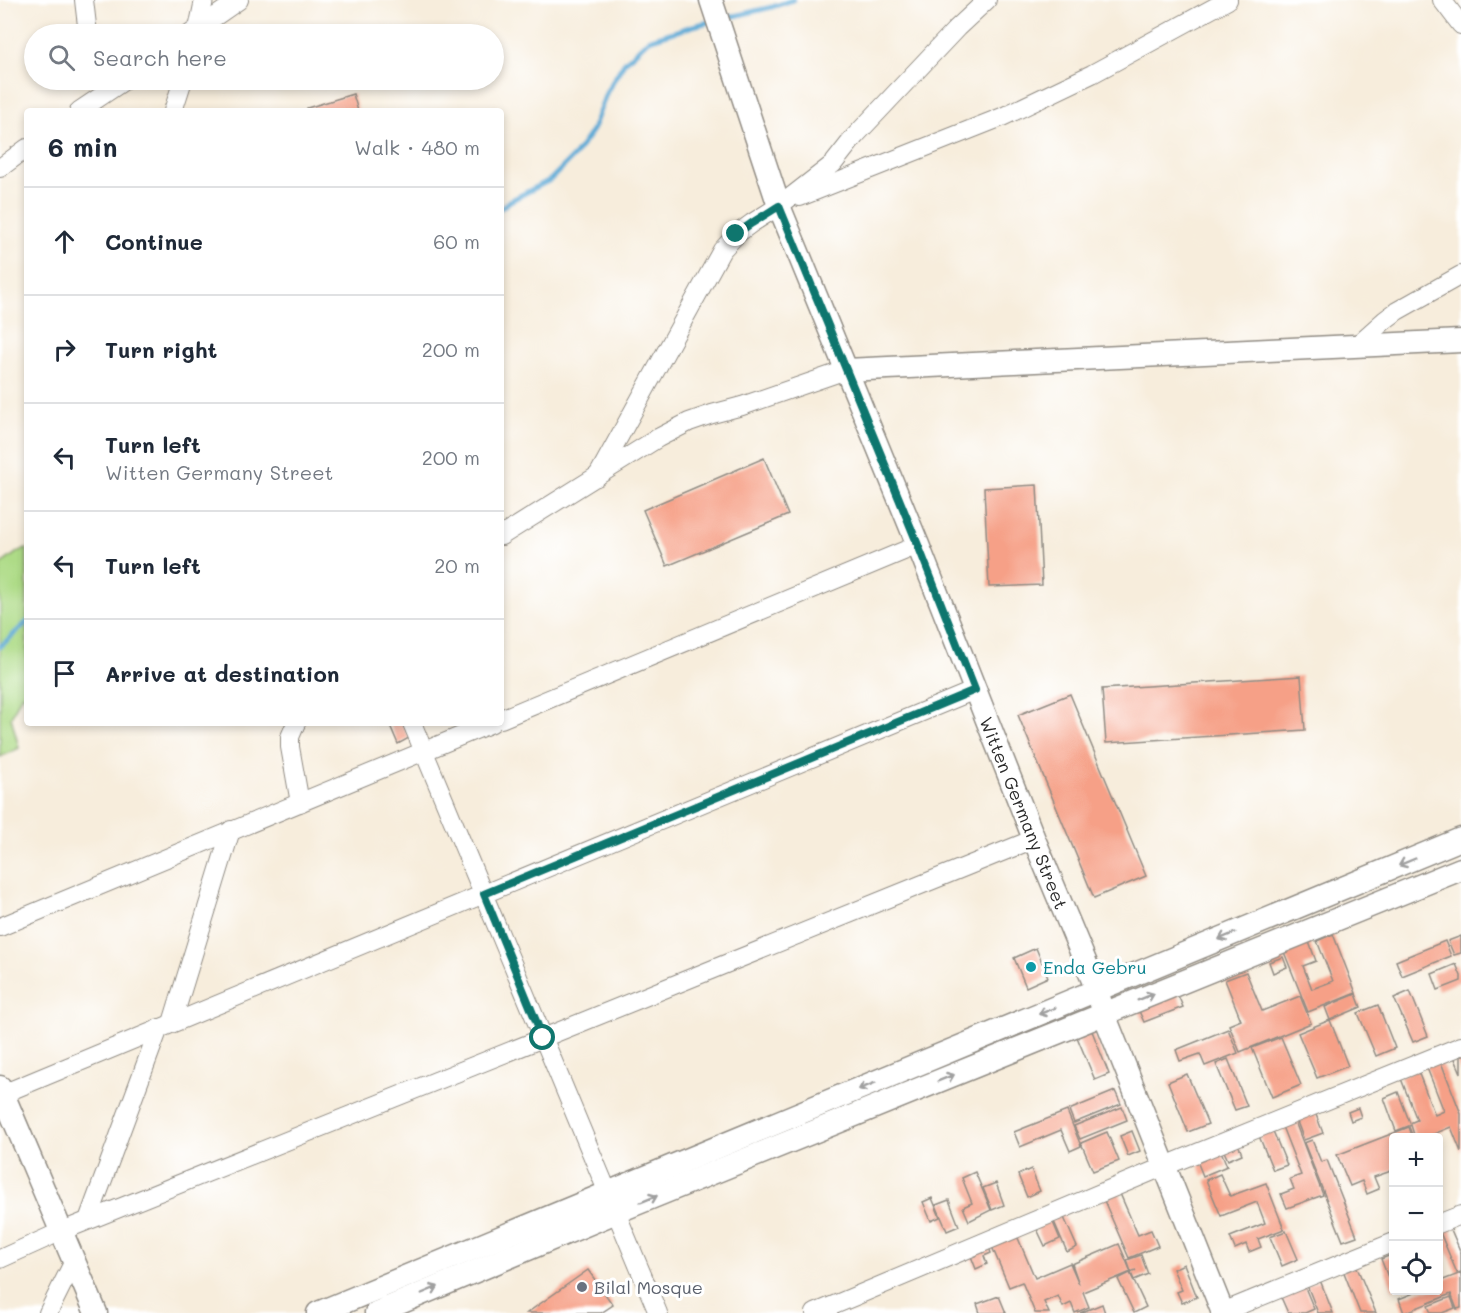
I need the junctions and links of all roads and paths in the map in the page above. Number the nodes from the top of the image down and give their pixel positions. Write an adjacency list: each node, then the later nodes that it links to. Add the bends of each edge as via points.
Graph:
1 (84, 0): 8 (street)
2 (204, 0): 9 (street)
3 (239, 0): 10 (street)
4 (711, 0): 19 (street, Witten Germany Street)
5 (987, 0): 19 (street, via 855,136 833,164)
6 (1228, 0): 19 (street, via 1092,74 1002,117)
7 (1442, 0): 11 (street)
8 (87, 24)
9 (197, 24)
10 (207, 24)
11 (1461, 25)
12 (98, 90): 14 (street)
13 (180, 90): 15 (street)
14 (83, 108)
15 (174, 108)
16 (0, 148): 17 (street)
17 (24, 151): 18 (street)
18 (0, 168)
19 (779, 206): 23 (street, Witten Germany Street); 24 (street, via 736,234 722,250)
20 (1461, 275): 22 (street, via 1397,311)
21 (1461, 340): 22 (street)
22 (1357, 345): 23 (street)
23 (846, 370): 24 (street, via 689,422); 26 (street, Witten Germany Street)
24 (597, 477): 25 (street)
25 (504, 534)
26 (918, 545): 27 (street, Witten Germany Street); 28 (street)
27 (975, 690): 35 (street, Witten Germany Street); 38 (street)
28 (504, 718)
29 (295, 726): 33 (street, via 290,747)
30 (413, 726): 32 (street)
31 (485, 726): 32 (street)
32 (424, 751): 33 (street); 38 (street)
33 (300, 803): 34 (street)
34 (231, 830): 39 (street); 42 (street)
35 (1034, 839): 40 (street, Witten Germany Street); 43 (street)
36 (1461, 839): 40 (street, one-way to 40)
37 (1461, 869): 41 (street, one-way to 37)
38 (484, 894): 42 (street); 43 (street)
39 (0, 927)
40 (1096, 990): 41 (street, Witten Germany Street); 47 (street, one-way to 47)
41 (1104, 1014): 46 (street, Witten Germany Street); 47 (street, one-way to 41)
42 (166, 1025): 45 (street); 49 (street)
43 (543, 1038): 47 (street); 49 (street)
44 (1461, 1046): 46 (street)
45 (1, 1092): 51 (street)
46 (1165, 1166): 60 (street); 61 (street, Witten Germany Street)
47 (612, 1203): 55 (street); 59 (street)
48 (1461, 1215): 50 (street)
49 (88, 1220): 51 (street)
50 (1443, 1222)
51 (62, 1231): 53 (street); 54 (street)
52 (1389, 1244): 61 (street)
53 (0, 1259)
54 (74, 1261): 56 (street); 57 (street)
55 (377, 1305): 58 (street)
56 (48, 1313)
57 (96, 1313)
58 (318, 1313)
59 (658, 1313)
60 (815, 1313)
61 (1222, 1313)

